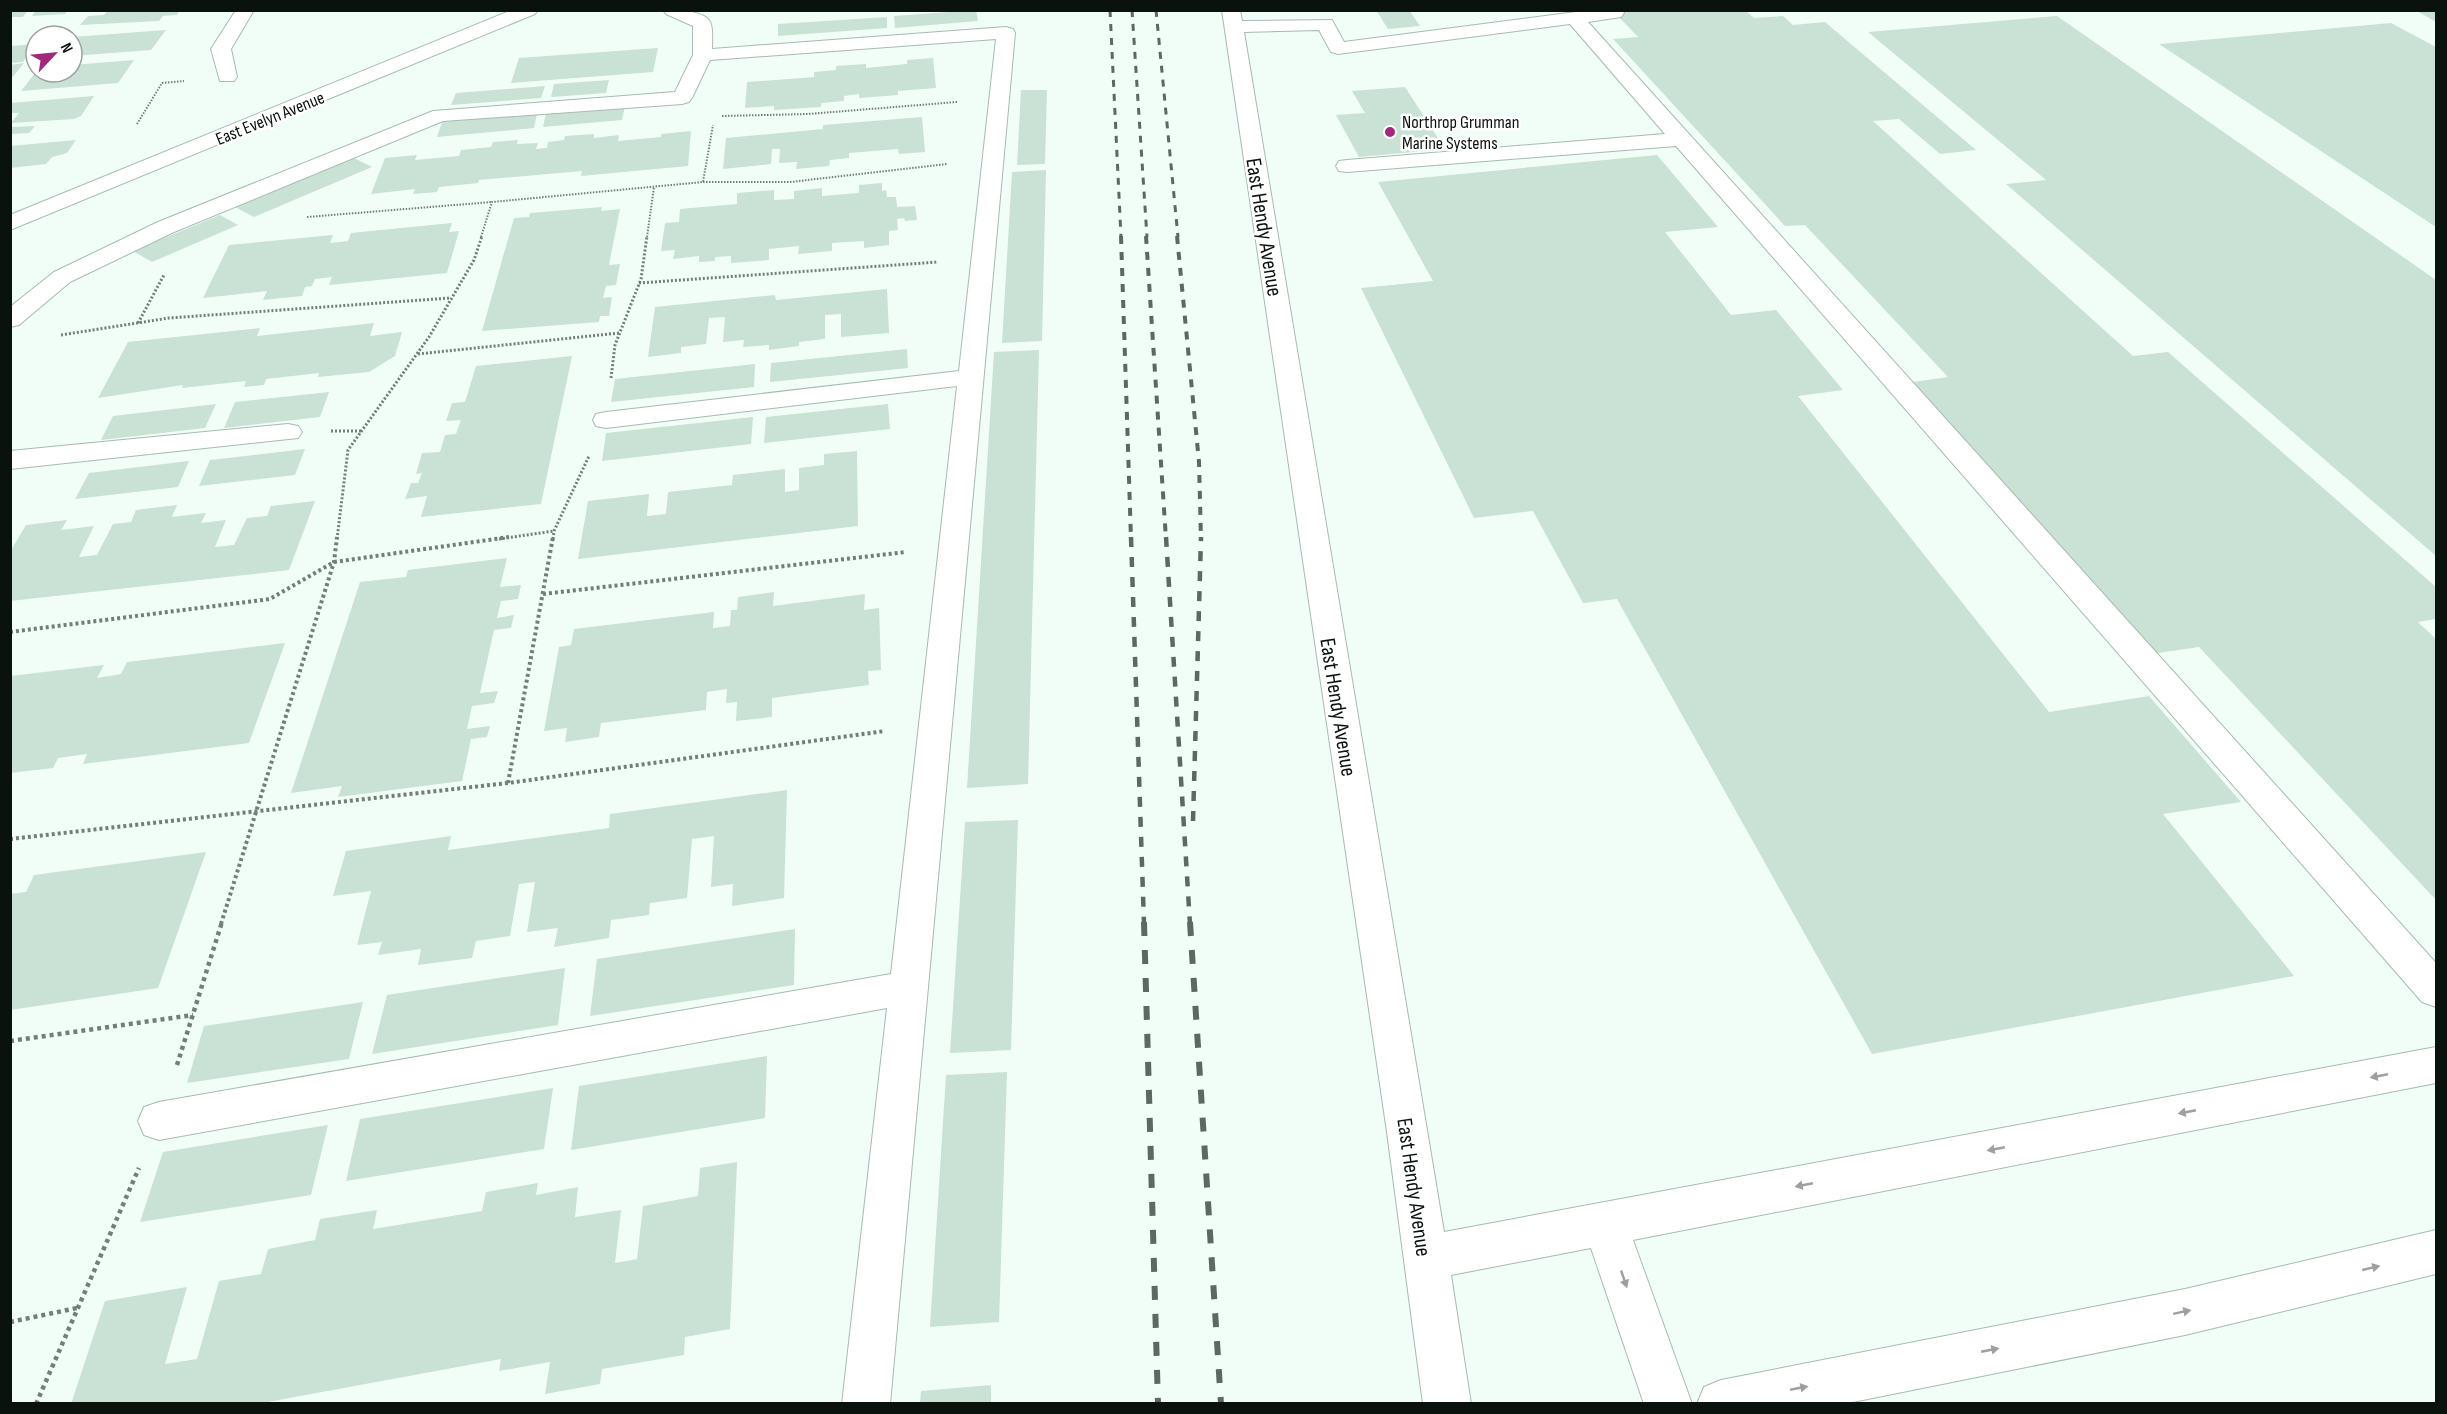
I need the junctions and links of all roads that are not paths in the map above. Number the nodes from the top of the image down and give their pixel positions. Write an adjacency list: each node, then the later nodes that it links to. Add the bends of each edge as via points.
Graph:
1 (245, 10): 8 (street, via 221,49)
2 (529, 10): 11 (street, East Evelyn Avenue)
3 (672, 10): 7 (street, via 702,23)
4 (1615, 13): 6 (street)
5 (1232, 19): 6 (street, via 1325,24 1338,48); 23 (street, East Hendy Avenue)
6 (1575, 19): 9 (street)
7 (703, 55): 12 (street, via 682,98 440,115 166,227 62,278); 13 (street, via 1006,33)
8 (227, 77)
9 (1681, 139): 10 (street); 18 (street)
10 (1347, 166)
11 (10, 223)
12 (10, 320)
13 (970, 377): 14 (street); 17 (street)
14 (606, 420)
15 (288, 432): 16 (street)
16 (10, 460)
17 (910, 987): 20 (street); 24 (street)
18 (2436, 990)
19 (2436, 1065): 21 (street, one-way to 21)
20 (159, 1121)
21 (1605, 1223): 23 (street); 26 (street, one-way to 26)
22 (2436, 1252): 27 (street, one-way to 22, via 2185,1312)
23 (1425, 1258): 25 (street, East Hendy Avenue)
24 (866, 1404)
25 (1447, 1404)
26 (1668, 1404)
27 (1721, 1404)

